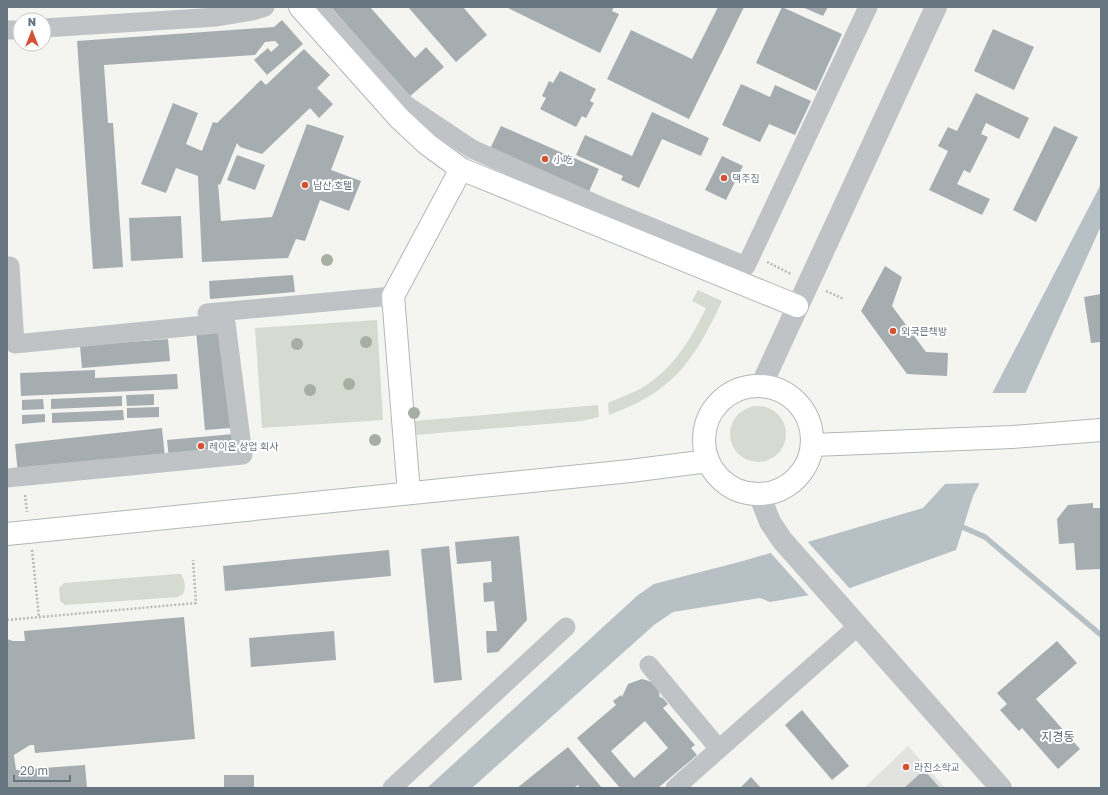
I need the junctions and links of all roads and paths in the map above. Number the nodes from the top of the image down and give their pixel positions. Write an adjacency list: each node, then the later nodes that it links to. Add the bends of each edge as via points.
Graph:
1 (265, 7): 6 (street, via 217,17)
2 (300, 7): 7 (main road, via 400,119 427,144)
3 (318, 7): 4 (street, via 406,106 472,149 600,206 746,266)
4 (868, 7)
5 (936, 7): 10 (street)
6 (52, 27)
7 (461, 168): 9 (main road); 10 (main road)
8 (7, 266): 16 (street, via 10,266 15,344 226,323 243,455)
9 (393, 296): 11 (street); 17 (main road)
10 (797, 306): 12 (street)
11 (52, 327)
12 (761, 386): 14 (main road, via 778,389 805,412 811,428); 15 (main road, via 743,388 727,395 714,408 706,424 704,442)
13 (1101, 430): 14 (main road, via 1012,437)
14 (813, 445): 18 (main road, via 808,462 798,477 785,488)
15 (708, 461): 17 (main road); 18 (main road, via 718,476 732,488)
16 (7, 478)
17 (409, 493): 19 (main road)
18 (759, 494): 24 (street, via 770,522 782,540)
19 (7, 534)
20 (193, 560): 22 (path, via 196,603)
21 (35, 577): 22 (path)
22 (40, 617): 23 (path)
23 (7, 620)
24 (858, 626): 27 (street); 30 (street)
25 (566, 627): 28 (street)
26 (649, 665): 27 (street)
27 (719, 749): 29 (street)
28 (392, 788)
29 (675, 788)
30 (1001, 788)

